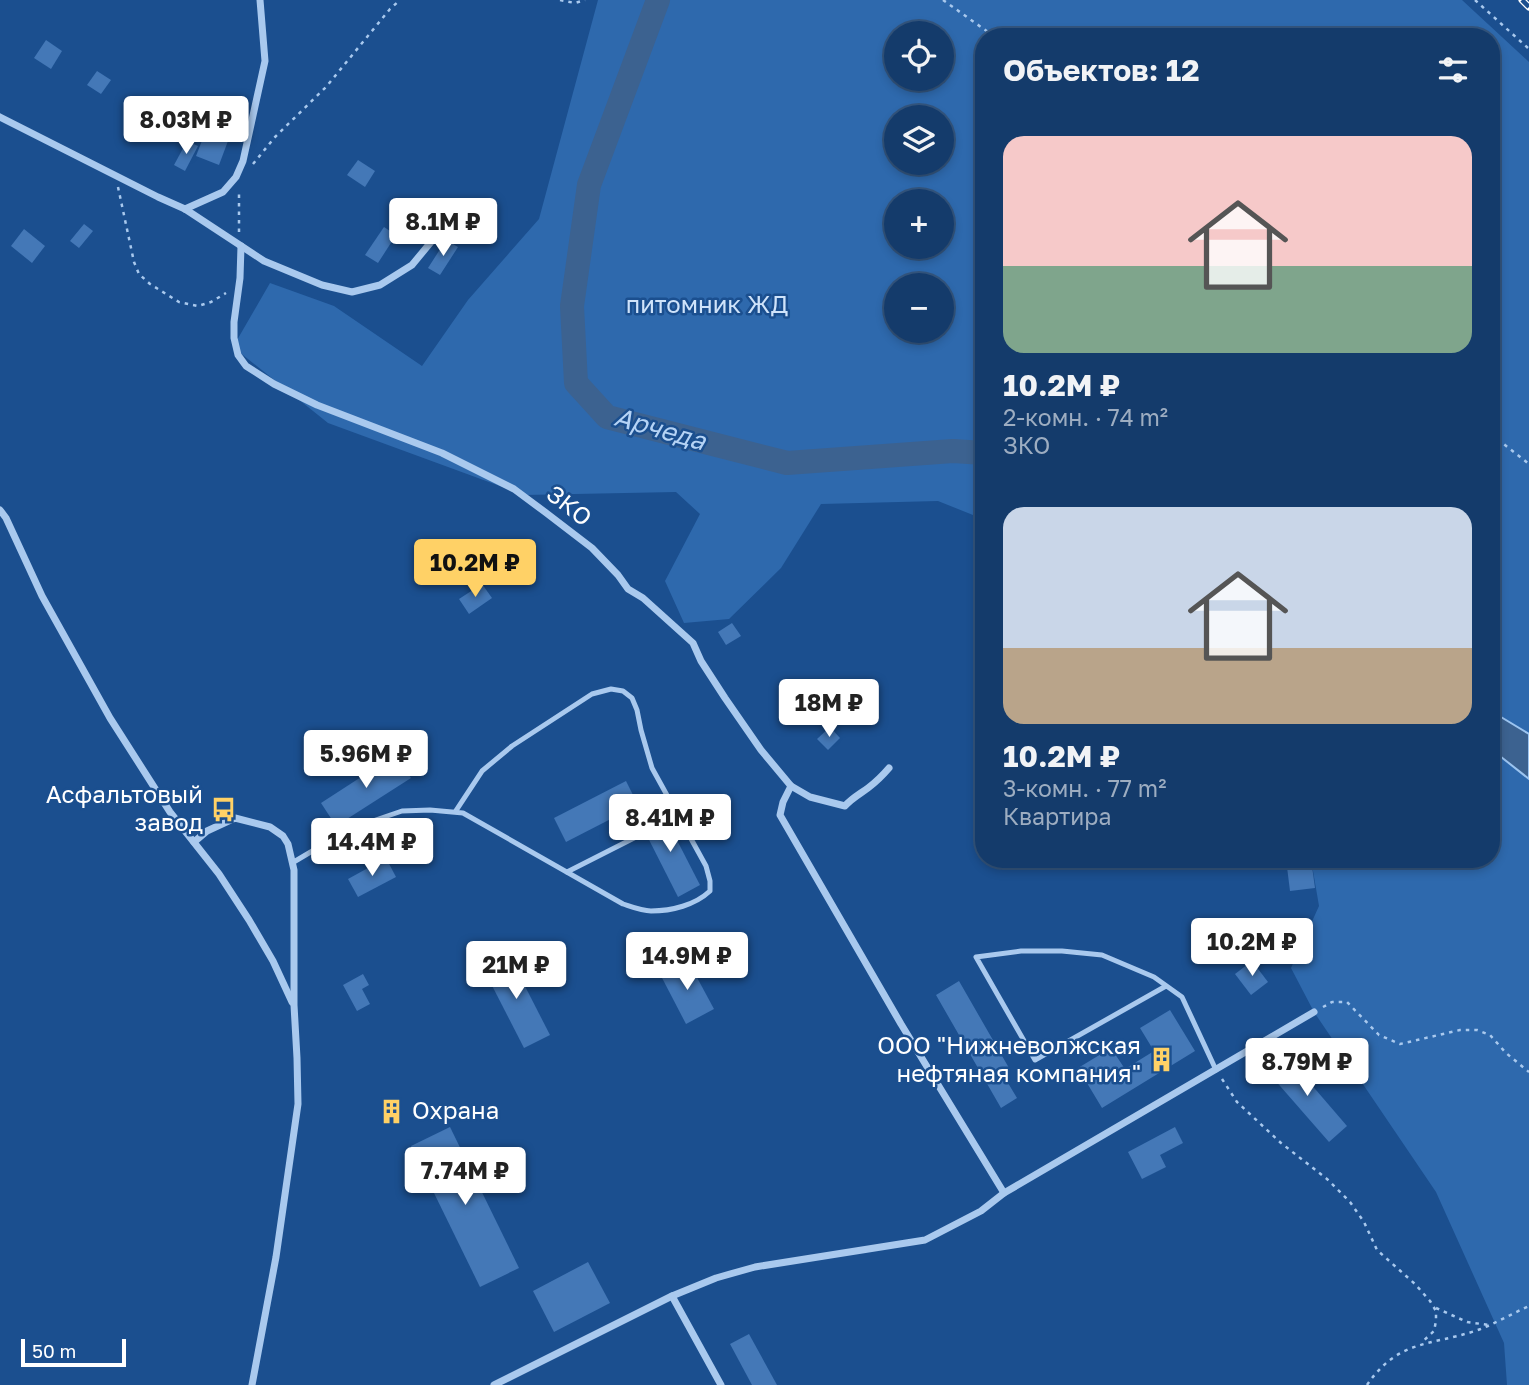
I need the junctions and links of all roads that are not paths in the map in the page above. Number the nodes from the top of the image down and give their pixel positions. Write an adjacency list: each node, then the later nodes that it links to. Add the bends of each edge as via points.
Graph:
1 (260, 0): 3 (street, via 265,61 243,161 223,192)
2 (0, 117): 3 (street)
3 (185, 209): 5 (street)
4 (450, 219): 5 (street, via 412,265 380,285 352,292 264,261)
5 (241, 246): 8 (street, ЗКО, via 234,338 246,366 317,405 442,453 514,489 564,525 592,548 628,589 693,643 725,698)
6 (0, 510): 11 (street, via 110,718)
7 (889, 768): 8 (street, ЗКО, via 845,806 810,797)
8 (791, 786): 18 (street, via 780,815)
9 (456, 812): 12 (lane, via 402,811 336,837); 13 (lane); 13 (lane, via 482,771 512,746 592,694 623,691 637,710 652,768 706,866 710,891 699,901 649,912 623,904)
10 (636, 837): 13 (lane)
11 (194, 842): 12 (street, via 235,818 270,827 284,836); 15 (street, via 249,920)
12 (292, 863): 15 (street)
13 (567, 872)
14 (1166, 986): 14 (lane, via 1035,1060 976,957 1021,951 1102,955); 17 (lane, via 1182,997)
15 (294, 1005): 20 (street, via 298,1104)
16 (1314, 1012): 17 (street)
17 (1216, 1070): 18 (street)
18 (1004, 1192): 19 (street, via 981,1211 925,1240 755,1267)
19 (672, 1296): 21 (street); 22 (street)
20 (252, 1385)
21 (494, 1385)
22 (721, 1385)

